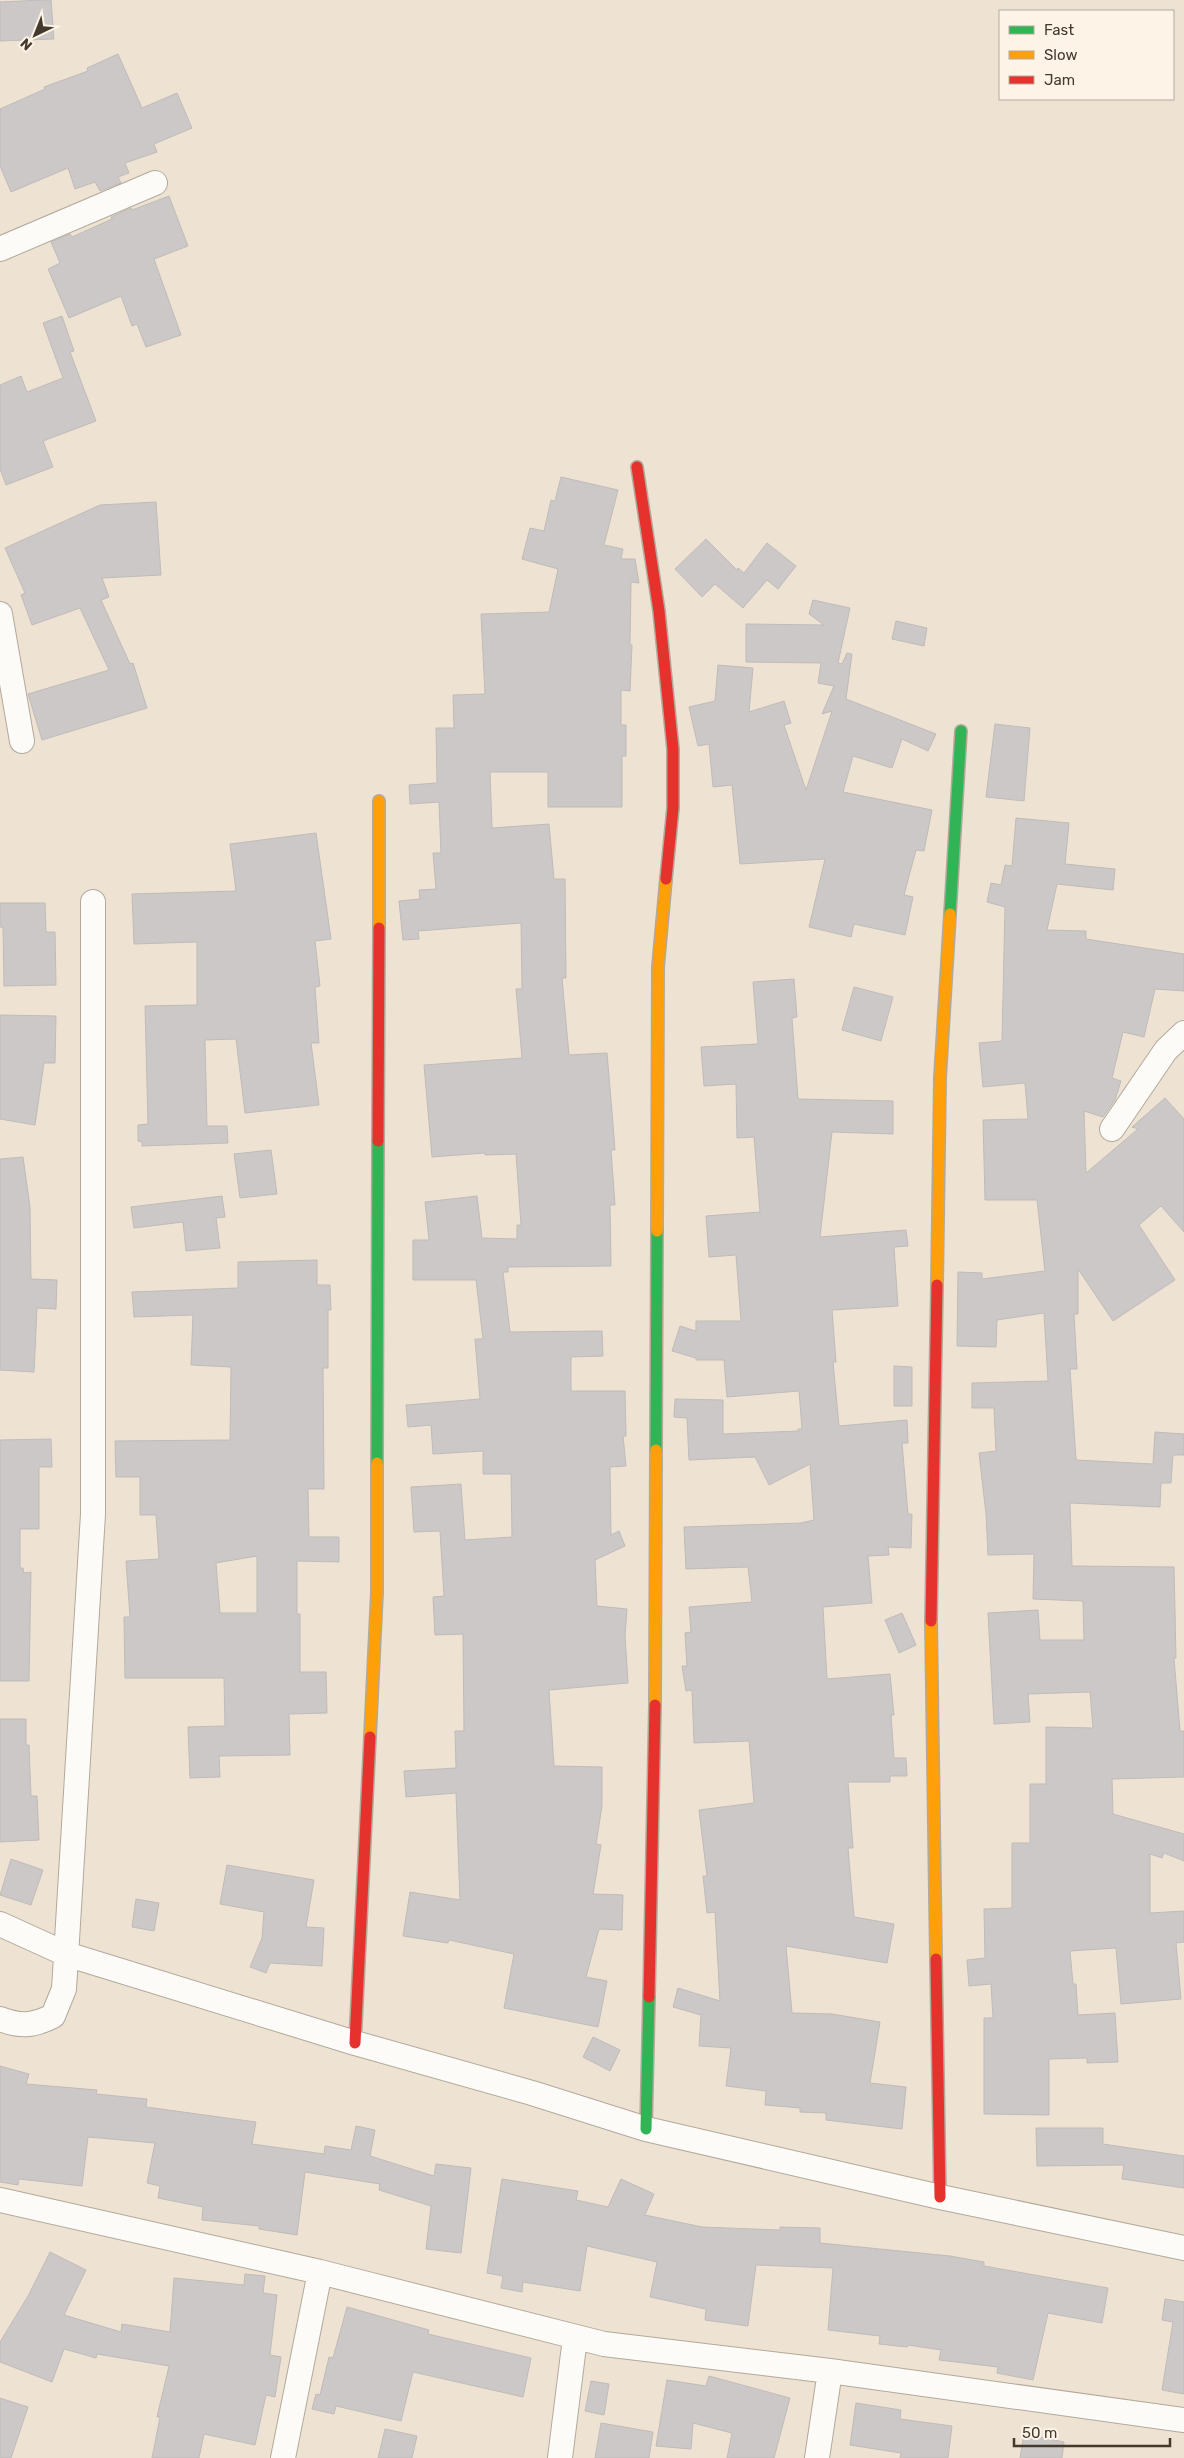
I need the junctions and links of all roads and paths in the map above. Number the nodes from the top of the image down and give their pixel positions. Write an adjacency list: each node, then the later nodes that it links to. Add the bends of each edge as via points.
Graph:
1 (155, 183): 2 (street)
2 (0, 249)
3 (637, 467): 15 (street, via 659,611 673,749 673,808 658,967 656,1726)
4 (0, 614): 6 (street)
5 (961, 730): 16 (street, via 940,1078 931,1608)
6 (22, 741)
7 (379, 801): 14 (street, via 377,1592)
8 (93, 902): 12 (street, via 93,1514)
9 (1184, 1033): 10 (street, via 1166,1050)
10 (1112, 1129)
11 (0, 1924): 12 (street)
12 (66, 1954): 13 (street, via 64,1989 53,2016 36,2025); 14 (street)
13 (0, 2019)
14 (355, 2043): 15 (street)
15 (646, 2129): 16 (street)
16 (940, 2197): 18 (street)
17 (0, 2200): 19 (street)
18 (1184, 2248)
19 (320, 2272): 20 (street); 23 (street)
20 (575, 2338): 21 (street); 24 (street)
21 (830, 2371): 22 (street); 25 (street)
22 (1184, 2420)
23 (283, 2458)
24 (560, 2458)
25 (816, 2458)

